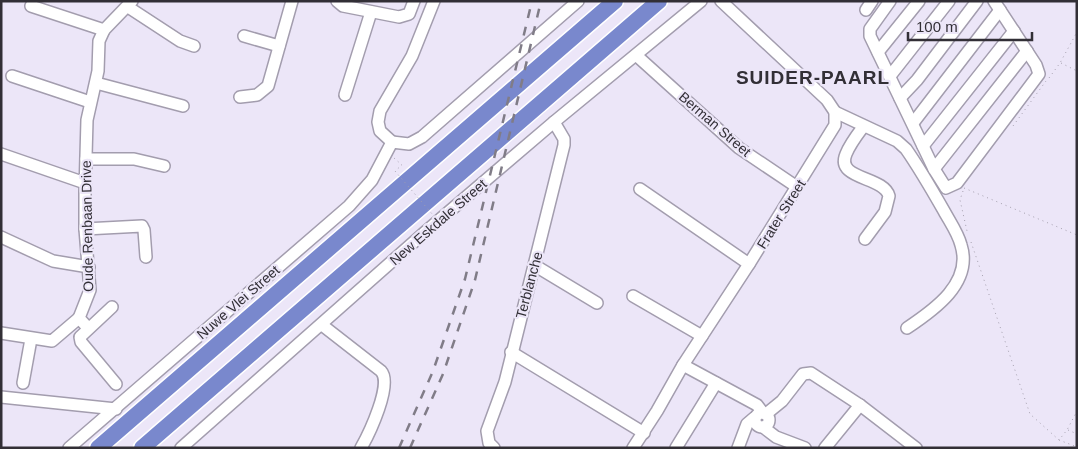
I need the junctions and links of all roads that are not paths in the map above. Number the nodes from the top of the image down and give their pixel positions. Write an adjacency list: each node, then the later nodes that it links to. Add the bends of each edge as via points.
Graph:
1 (338, 1): 17 (street, via 343,6)
2 (414, 1): 17 (street, via 406,16)
3 (434, 1): 38 (street, via 412,56 380,111 380,131)
4 (578, 1): 38 (street, via 422,137 409,144)
5 (615, 1): 58 (highway)
6 (659, 1): 80 (highway)
7 (701, 1): 25 (street, New Eskdale Street)
8 (720, 1): 34 (street, via 827,100)
9 (890, 1): 24 (street, via 869,30)
10 (919, 1): 24 (street)
11 (949, 1): 27 (street)
12 (977, 1): 31 (street)
13 (289, 2): 22 (street)
14 (130, 4): 18 (street); 21 (street, via 180,41)
15 (997, 5): 19 (street); 36 (street)
16 (31, 6): 18 (street)
17 (371, 12): 29 (street)
18 (104, 30): 28 (street, Oude Renbaan Drive, via 99,41 100,64)
19 (1014, 31): 23 (street); 39 (street)
20 (244, 36): 22 (street)
21 (194, 46)
22 (279, 46): 30 (street, via 265,90 258,95)
23 (1027, 51): 43 (street); 43 (street, via 1036,65 1038,76 957,184 945,187)
24 (878, 52): 27 (street)
25 (637, 56): 35 (street, New Eskdale Street); 45 (street, Berman Street, via 739,148)
26 (12, 76): 32 (street)
27 (890, 76): 31 (street)
28 (96, 83): 32 (street, Oude Renbaan Drive); 33 (street)
29 (345, 94)
30 (240, 97)
31 (900, 98): 36 (street)
32 (90, 102): 41 (street, Oude Renbaan Drive)
33 (184, 106)
34 (835, 112): 37 (street); 45 (street, Frater Street, via 833,130)
35 (554, 122): 52 (street, Terblanche, via 562,134 564,145); 59 (street, New Eskdale Street)
36 (913, 123): 39 (street)
37 (863, 127): 49 (street, via 846,154 847,167 854,174 883,186 889,196 886,212); 61 (street, via 897,141 906,149 962,247 962,272 956,284 940,302)
38 (392, 142): 72 (street, Nuwe Vlei Street, via 372,180 349,206)
39 (923, 146): 43 (street)
40 (1, 154): 44 (street)
41 (86, 159): 42 (street, via 134,159); 44 (street, Oude Renbaan Drive)
42 (164, 166)
43 (934, 169)
44 (85, 184): 47 (street, Oude Renbaan Drive)
45 (797, 187): 51 (street, Frater Street)
46 (640, 189): 51 (street)
47 (85, 229): 50 (street, via 142,226); 53 (street, Oude Renbaan Drive)
48 (1, 237): 53 (street, via 53,261)
49 (865, 239)
50 (146, 257)
51 (750, 264): 63 (street, Frater Street)
52 (534, 265): 55 (street); 65 (street, Terblanche)
53 (89, 267): 57 (street, Oude Renbaan Drive, via 90,290)
54 (632, 296): 63 (street)
55 (597, 303)
56 (112, 307): 60 (street)
57 (79, 318): 60 (street); 64 (street, via 55,340)
58 (243, 322): 78 (highway); 79 (highway)
59 (322, 325): 81 (street, New Eskdale Street); 82 (street, via 381,371 385,378 374,423)
60 (88, 328): 68 (street, via 80,335 81,342)
61 (907, 328)
62 (1, 333): 64 (street)
63 (702, 336): 66 (street, Frater Street)
64 (32, 339): 67 (street)
65 (512, 352): 74 (street); 83 (street, Terblanche, via 487,431 489,443)
66 (683, 365): 69 (street); 74 (street, Frater Street)
67 (23, 383)
68 (116, 384)
69 (716, 384): 73 (street, via 743,399); 85 (street)
70 (1, 397): 72 (street)
71 (860, 405): 73 (street, via 807,372); 87 (street); 88 (street)
72 (116, 409): 77 (street, Nuwe Vlei Street)
73 (761, 419): 75 (street); 76 (street, via 747,424)
74 (644, 432): 84 (street, Frater Street)
75 (783, 441): 86 (street)
76 (740, 443)
77 (69, 448)
78 (86, 448)
79 (98, 448)
80 (142, 448)
81 (180, 448)
82 (361, 448)
83 (494, 448)
84 (633, 448)
85 (676, 448)
86 (805, 448)
87 (825, 448)
88 (916, 448)

